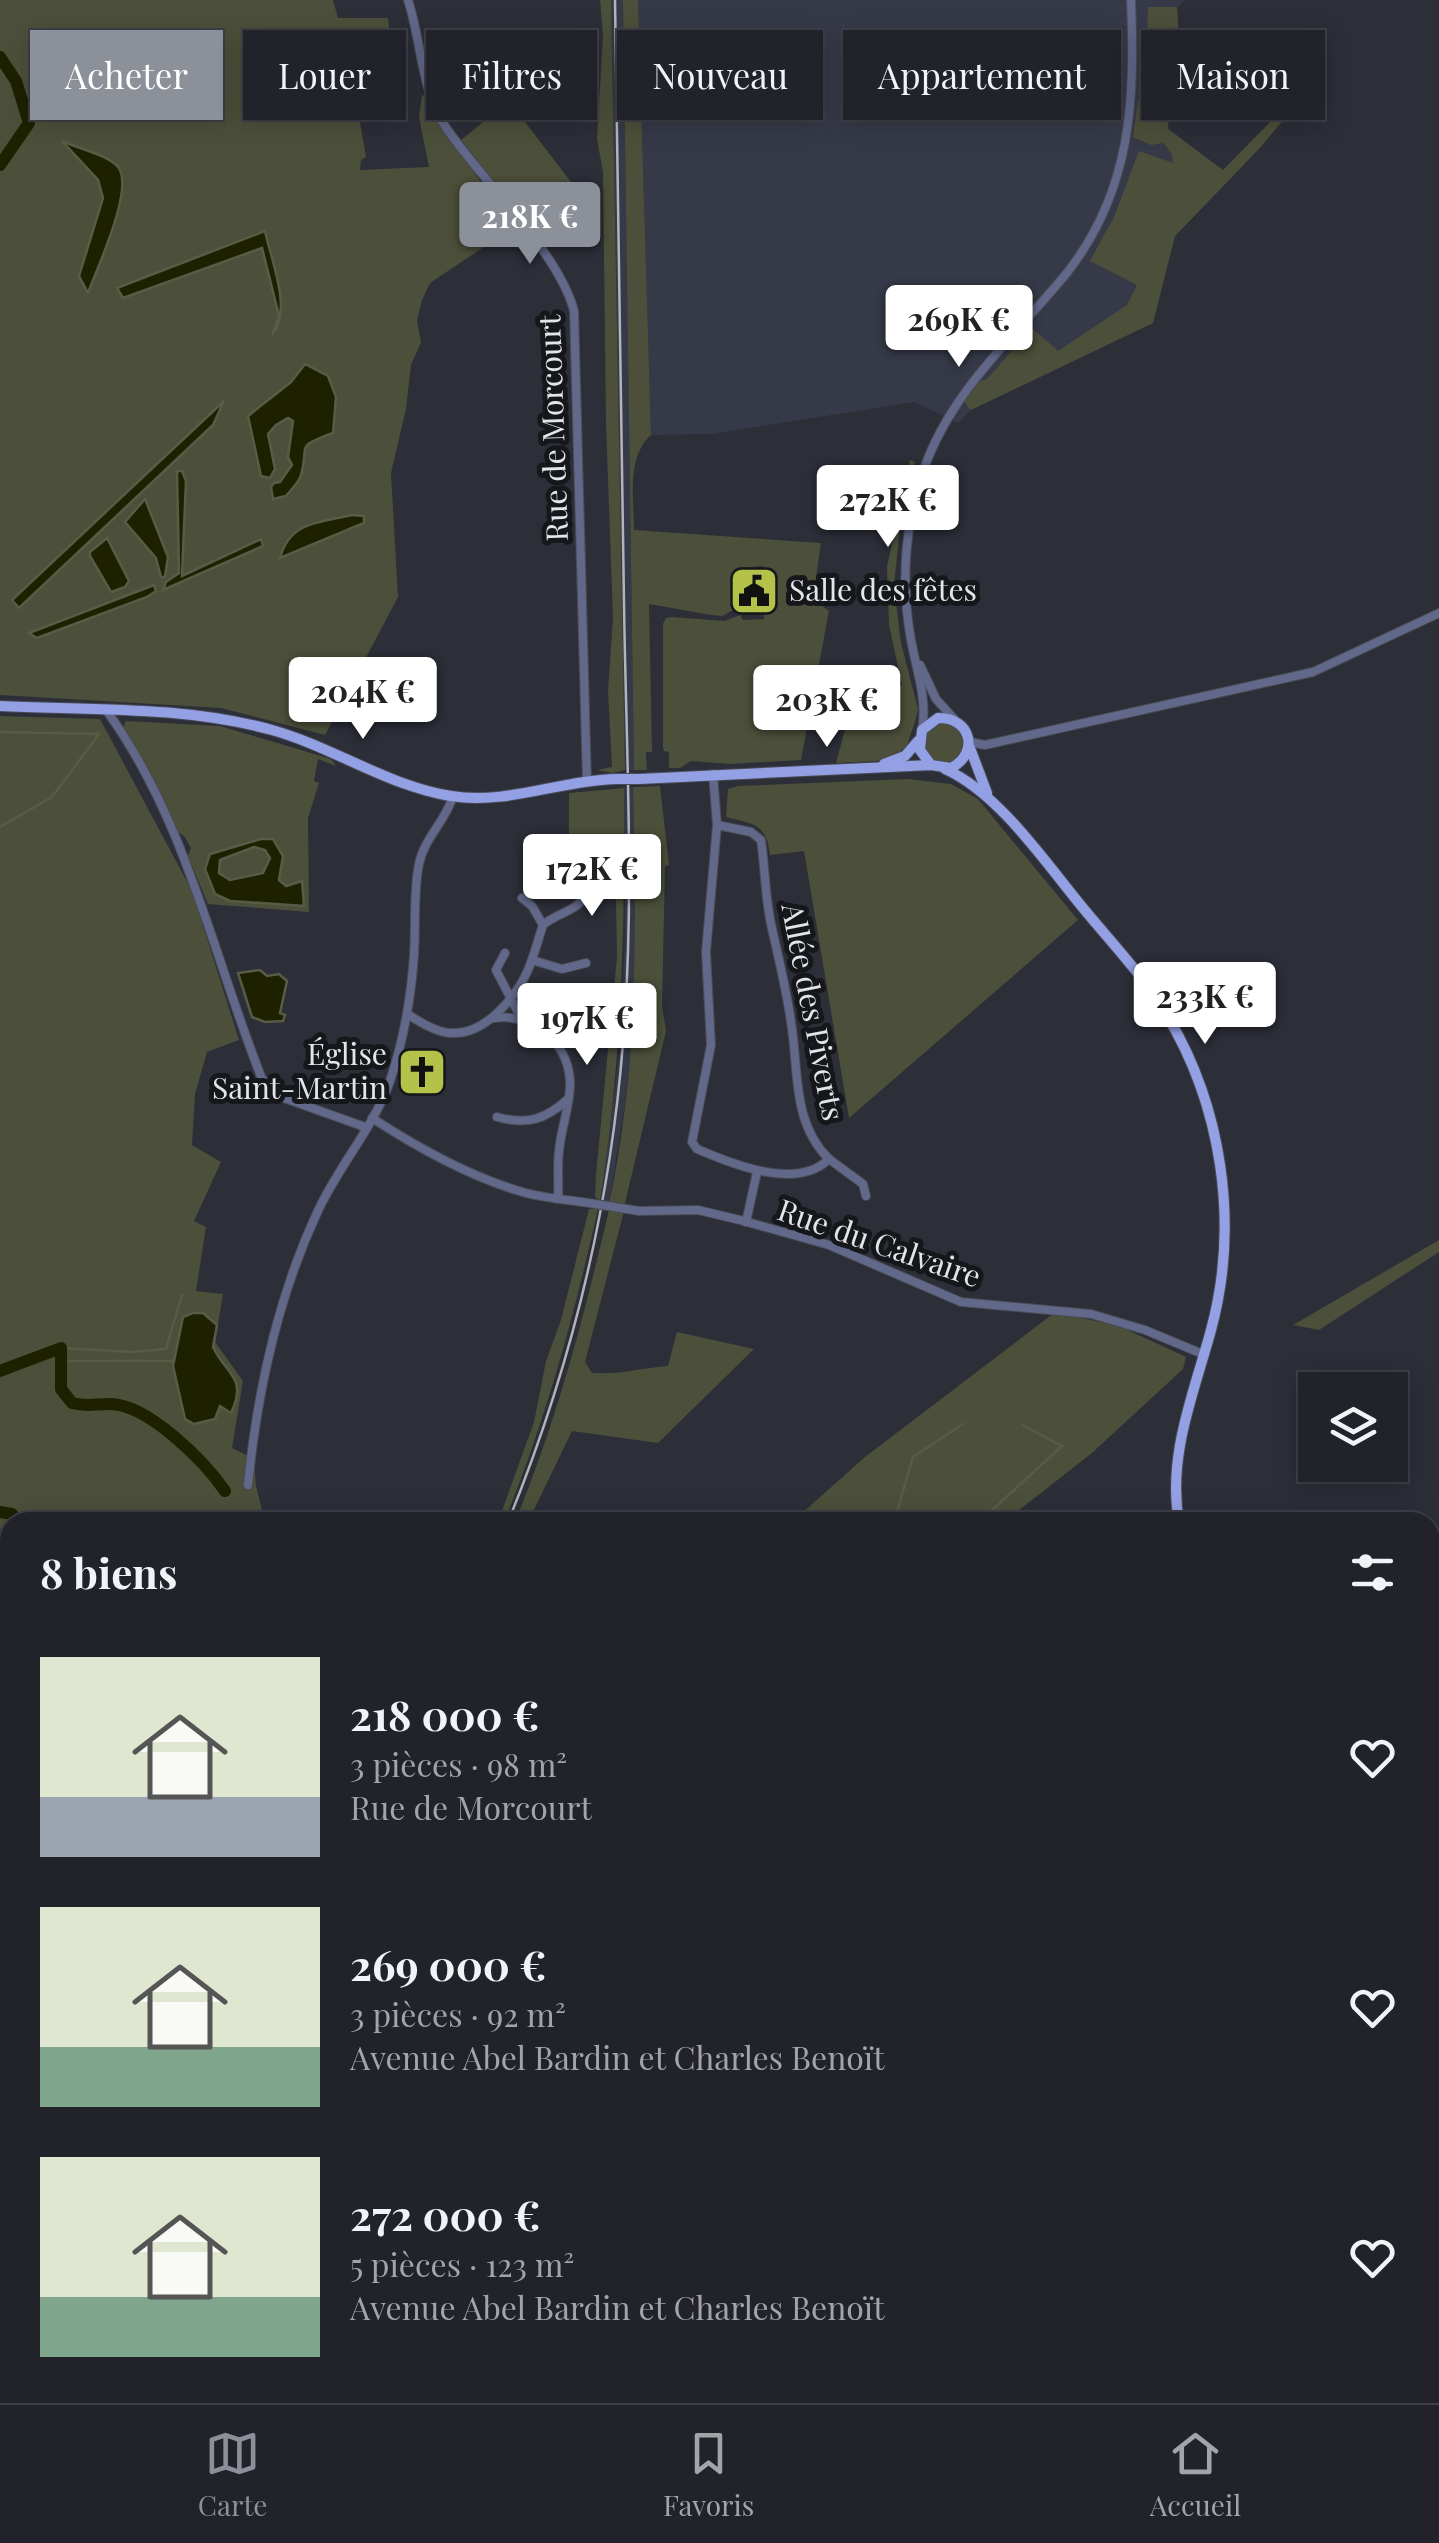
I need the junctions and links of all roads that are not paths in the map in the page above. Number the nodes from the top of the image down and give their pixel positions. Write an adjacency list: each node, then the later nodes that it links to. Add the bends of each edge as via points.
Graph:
1 (408, 0): 14 (street, Rue de Morcourt, via 434,107 559,276 574,311)
2 (1132, 0): 4 (street, via 1133,99 1099,220 966,390 921,479 908,544)
3 (1439, 614): 9 (street, via 1314,672)
4 (911, 638): 7 (street, via 926,682); 8 (street, via 925,702)
5 (0, 706): 6 (main road)
6 (106, 710): 15 (main road, via 240,721); 33 (street, via 182,852 262,1079 284,1098)
7 (955, 720): 8 (main road, via 938,718); 9 (main road)
8 (920, 736): 10 (main road); 11 (main road, via 912,751 892,762)
9 (970, 745): 12 (main road, via 961,762); 16 (main road, via 978,778)
10 (931, 765): 11 (main road); 12 (main road)
11 (861, 768): 13 (main road)
12 (946, 769): 16 (main road)
13 (713, 774): 14 (main road, bridge); 17 (street)
14 (587, 782): 15 (main road, via 505,797)
15 (453, 796): 25 (street, via 419,864)
16 (995, 806): 39 (main road, via 1152,992 1198,1081 1215,1134 1224,1207 1221,1279)
17 (717, 825): 34 (street, Allée des Piverts, via 760,840 802,1112); 35 (street, via 706,952 711,1045 692,1142)
18 (586, 885): 20 (street, via 583,901)
19 (522, 898): 20 (street)
20 (543, 925): 22 (street)
21 (505, 954): 24 (street, via 496,970)
22 (532, 960): 23 (street, via 562,970); 24 (street)
23 (586, 963)
24 (512, 996): 26 (street); 27 (street)
25 (408, 1015): 26 (street, via 453,1033); 31 (street)
26 (492, 1018): 27 (street)
27 (521, 1018): 29 (street)
28 (581, 1023): 29 (street)
29 (546, 1033): 30 (street, via 567,1066)
30 (568, 1099): 32 (street, via 537,1120); 37 (street)
31 (372, 1118): 33 (street); 37 (street, Rue du Calvaire, via 477,1175)
32 (496, 1118)
33 (365, 1126): 40 (street, via 317,1214 289,1288 253,1431)
34 (829, 1159): 35 (street, Allée des Piverts, via 814,1171); 36 (street, via 862,1184)
35 (757, 1172): 38 (street)
36 (866, 1196)
37 (558, 1199): 38 (street, Rue du Calvaire, bridge, via 698,1210)
38 (746, 1222): 39 (street, Rue du Calvaire, via 829,1245 961,1302 1091,1314)
39 (1205, 1355): 41 (main road, via 1177,1460)
40 (248, 1485)
41 (1179, 1512)

